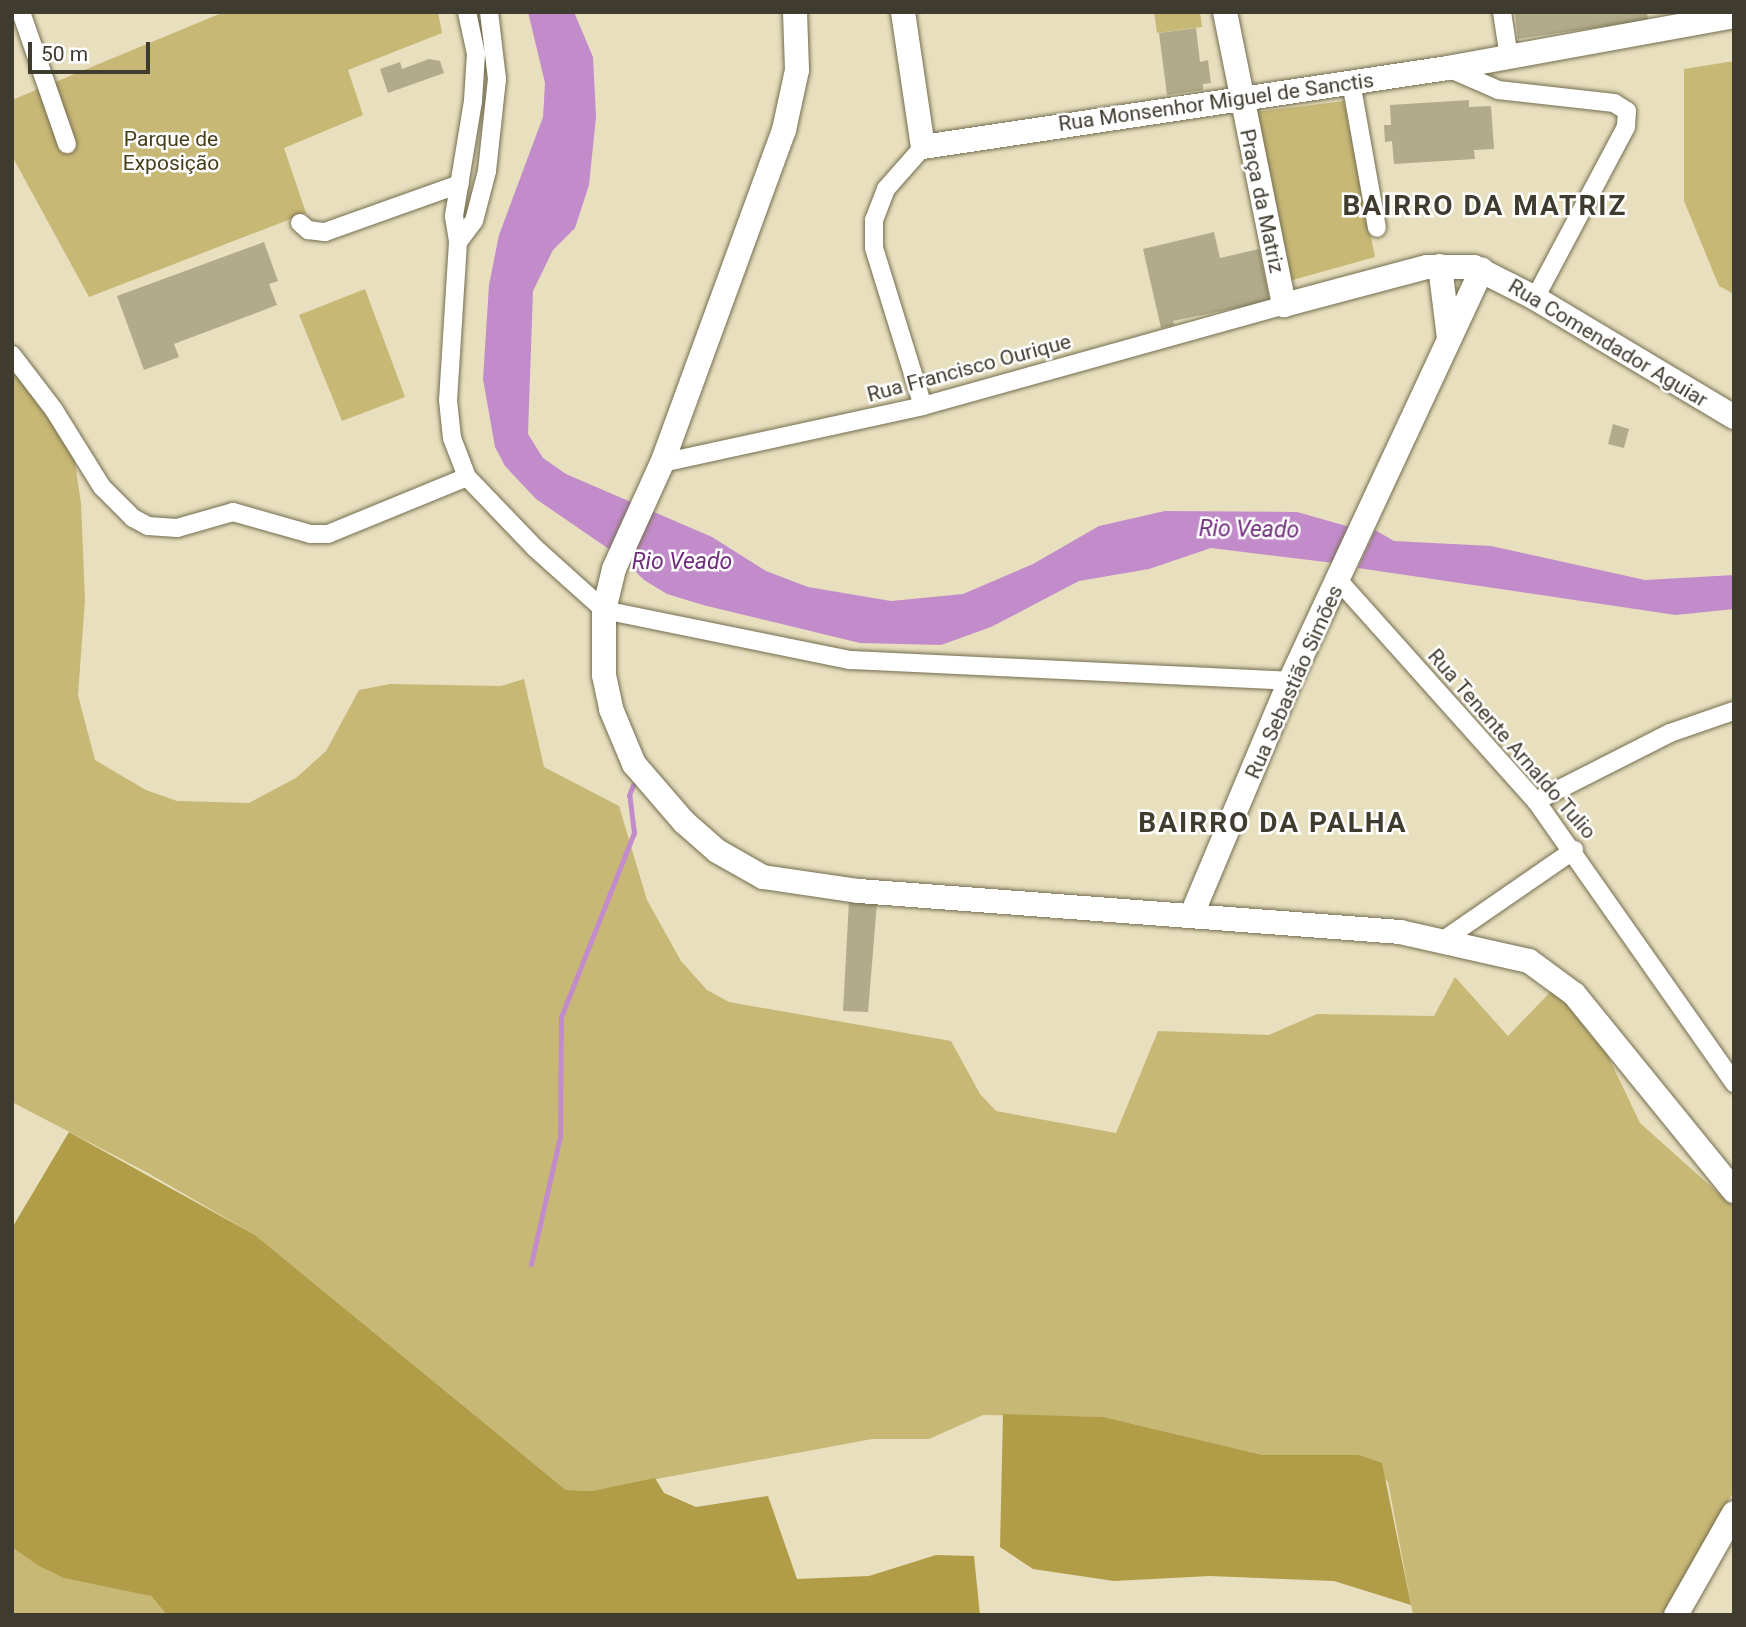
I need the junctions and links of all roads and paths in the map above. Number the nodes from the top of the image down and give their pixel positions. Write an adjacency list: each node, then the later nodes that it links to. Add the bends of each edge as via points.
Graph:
1 (21, 12): 15 (street)
2 (467, 12): 17 (street, via 475,54)
3 (489, 12): 20 (street, via 497,79 487,171 474,221)
4 (795, 12): 29 (street, via 797,70 784,130)
5 (903, 12): 16 (street)
6 (919, 12): 16 (street)
7 (1210, 12): 14 (street)
8 (1225, 12): 14 (street)
9 (1502, 12): 11 (street)
10 (1734, 16): 11 (street, Rua Monsenhor Miguel de Sanctis)
11 (1510, 58): 12 (street, Rua Monsenhor Miguel de Sanctis)
12 (1448, 68): 13 (street, Rua Monsenhor Miguel de Sanctis); 23 (street, via 1498,90 1614,103 1627,111 1626,127)
13 (1351, 82): 14 (street, Rua Monsenhor Miguel de Sanctis); 19 (street)
14 (1232, 98): 16 (street, Rua Monsenhor Miguel de Sanctis); 24 (street, Praça da Matriz)
15 (67, 144)
16 (930, 146): 27 (street, via 886,189 874,220 874,248)
17 (460, 184): 18 (street, via 325,232 308,230); 20 (street, via 454,216)
18 (300, 223)
19 (1377, 228)
20 (458, 242): 30 (street, via 448,400 452,438)
21 (1440, 265): 22 (street); 24 (street); 25 (street)
22 (1482, 270): 23 (street, Rua Comendador Aguiar); 25 (street, Rua Sebastião Simões)
23 (1535, 298): 28 (street, Rua Comendador Aguiar)
24 (1284, 305): 27 (street, Rua Francisco Ourique)
25 (1450, 338): 31 (street, Rua Sebastião Simões)
26 (12, 355): 30 (street, via 54,410 102,487 133,518 148,526 177,528 233,512 311,534 328,534)
27 (923, 406): 29 (street, Rua Francisco Ourique)
28 (1734, 417)
29 (662, 463): 32 (street, via 614,569)
30 (467, 477): 32 (street, via 535,548)
31 (1343, 573): 33 (street, Rua Sebastião Simões); 35 (street, Rua Tenente Arnaldo Tulio)
32 (604, 610): 33 (street, via 850,660); 37 (street, via 604,675 611,709 634,764 684,822 717,851 763,877 859,891)
33 (1290, 681): 37 (street, Rua Sebastião Simões)
34 (1734, 711): 35 (street, via 1670,733)
35 (1536, 801): 36 (street, Rua Tenente Arnaldo Tulio)
36 (1574, 850): 38 (street); 39 (street, Rua Tenente Arnaldo Tulio)
37 (1192, 914): 38 (street)
38 (1445, 939): 40 (street, via 1529,961 1574,993)
39 (1734, 1083)
40 (1734, 1191)
41 (1730, 1530): 42 (street)
42 (1676, 1615)

